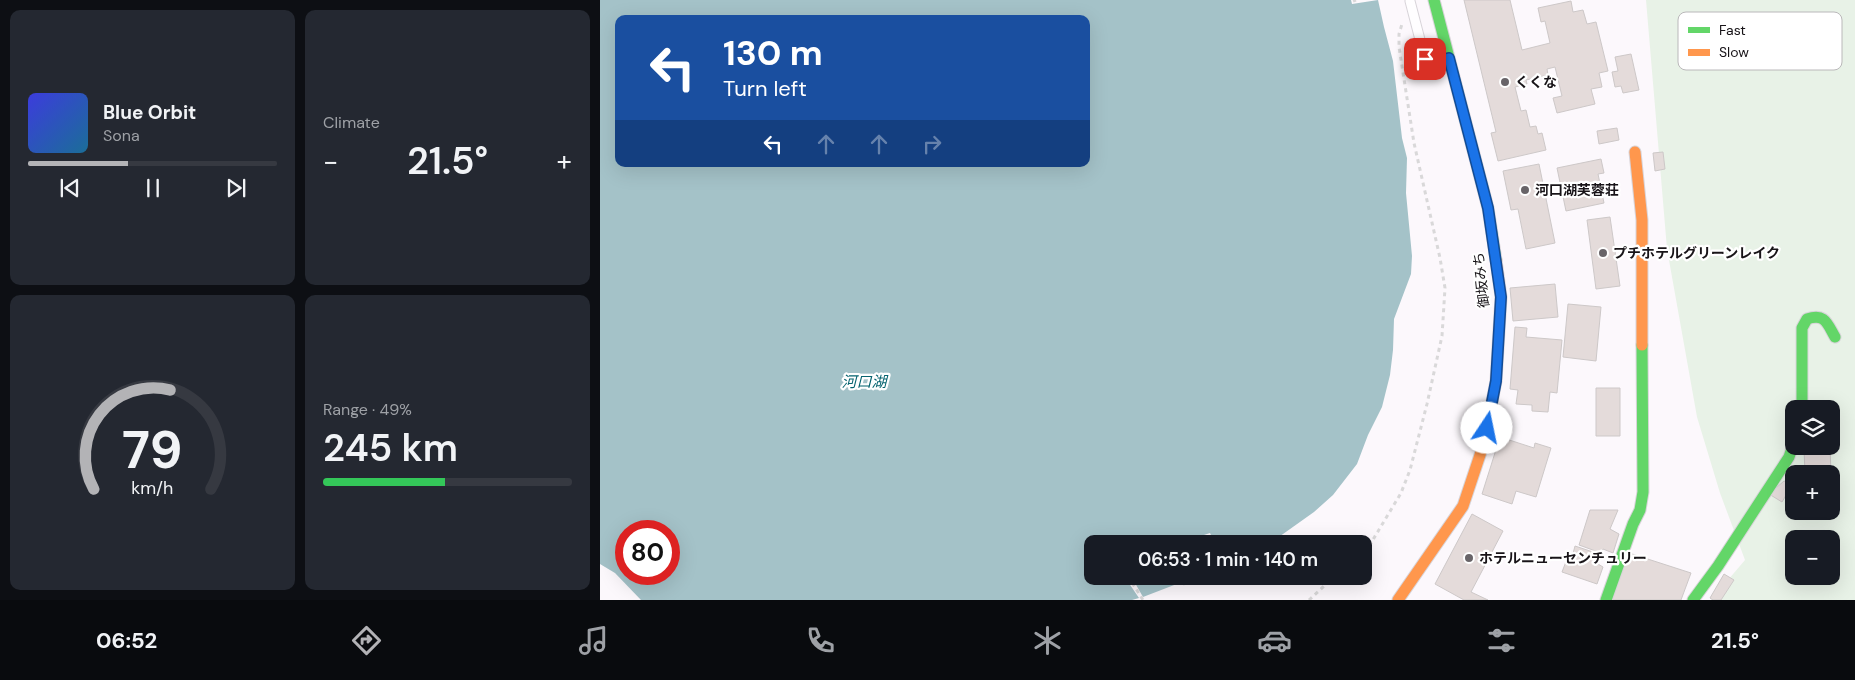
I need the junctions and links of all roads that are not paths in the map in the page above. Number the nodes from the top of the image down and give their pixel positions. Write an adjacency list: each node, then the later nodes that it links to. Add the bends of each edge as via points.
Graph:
1 (1410, 0): 3 (lane, via 1425,59 1430,64)
2 (1434, 0): 3 (main road, 御坂みち)
3 (1449, 58): 8 (main road, 御坂みち, via 1488,208 1501,297 1496,381 1484,444 1463,506)
4 (1635, 152): 9 (main road, via 1642,220 1643,492 1640,510)
5 (1835, 337): 6 (main road, via 1824,319 1816,316 1807,319 1802,328)
6 (1802, 400)
7 (1790, 455): 10 (main road)
8 (1398, 600)
9 (1606, 600)
10 (1693, 600)

